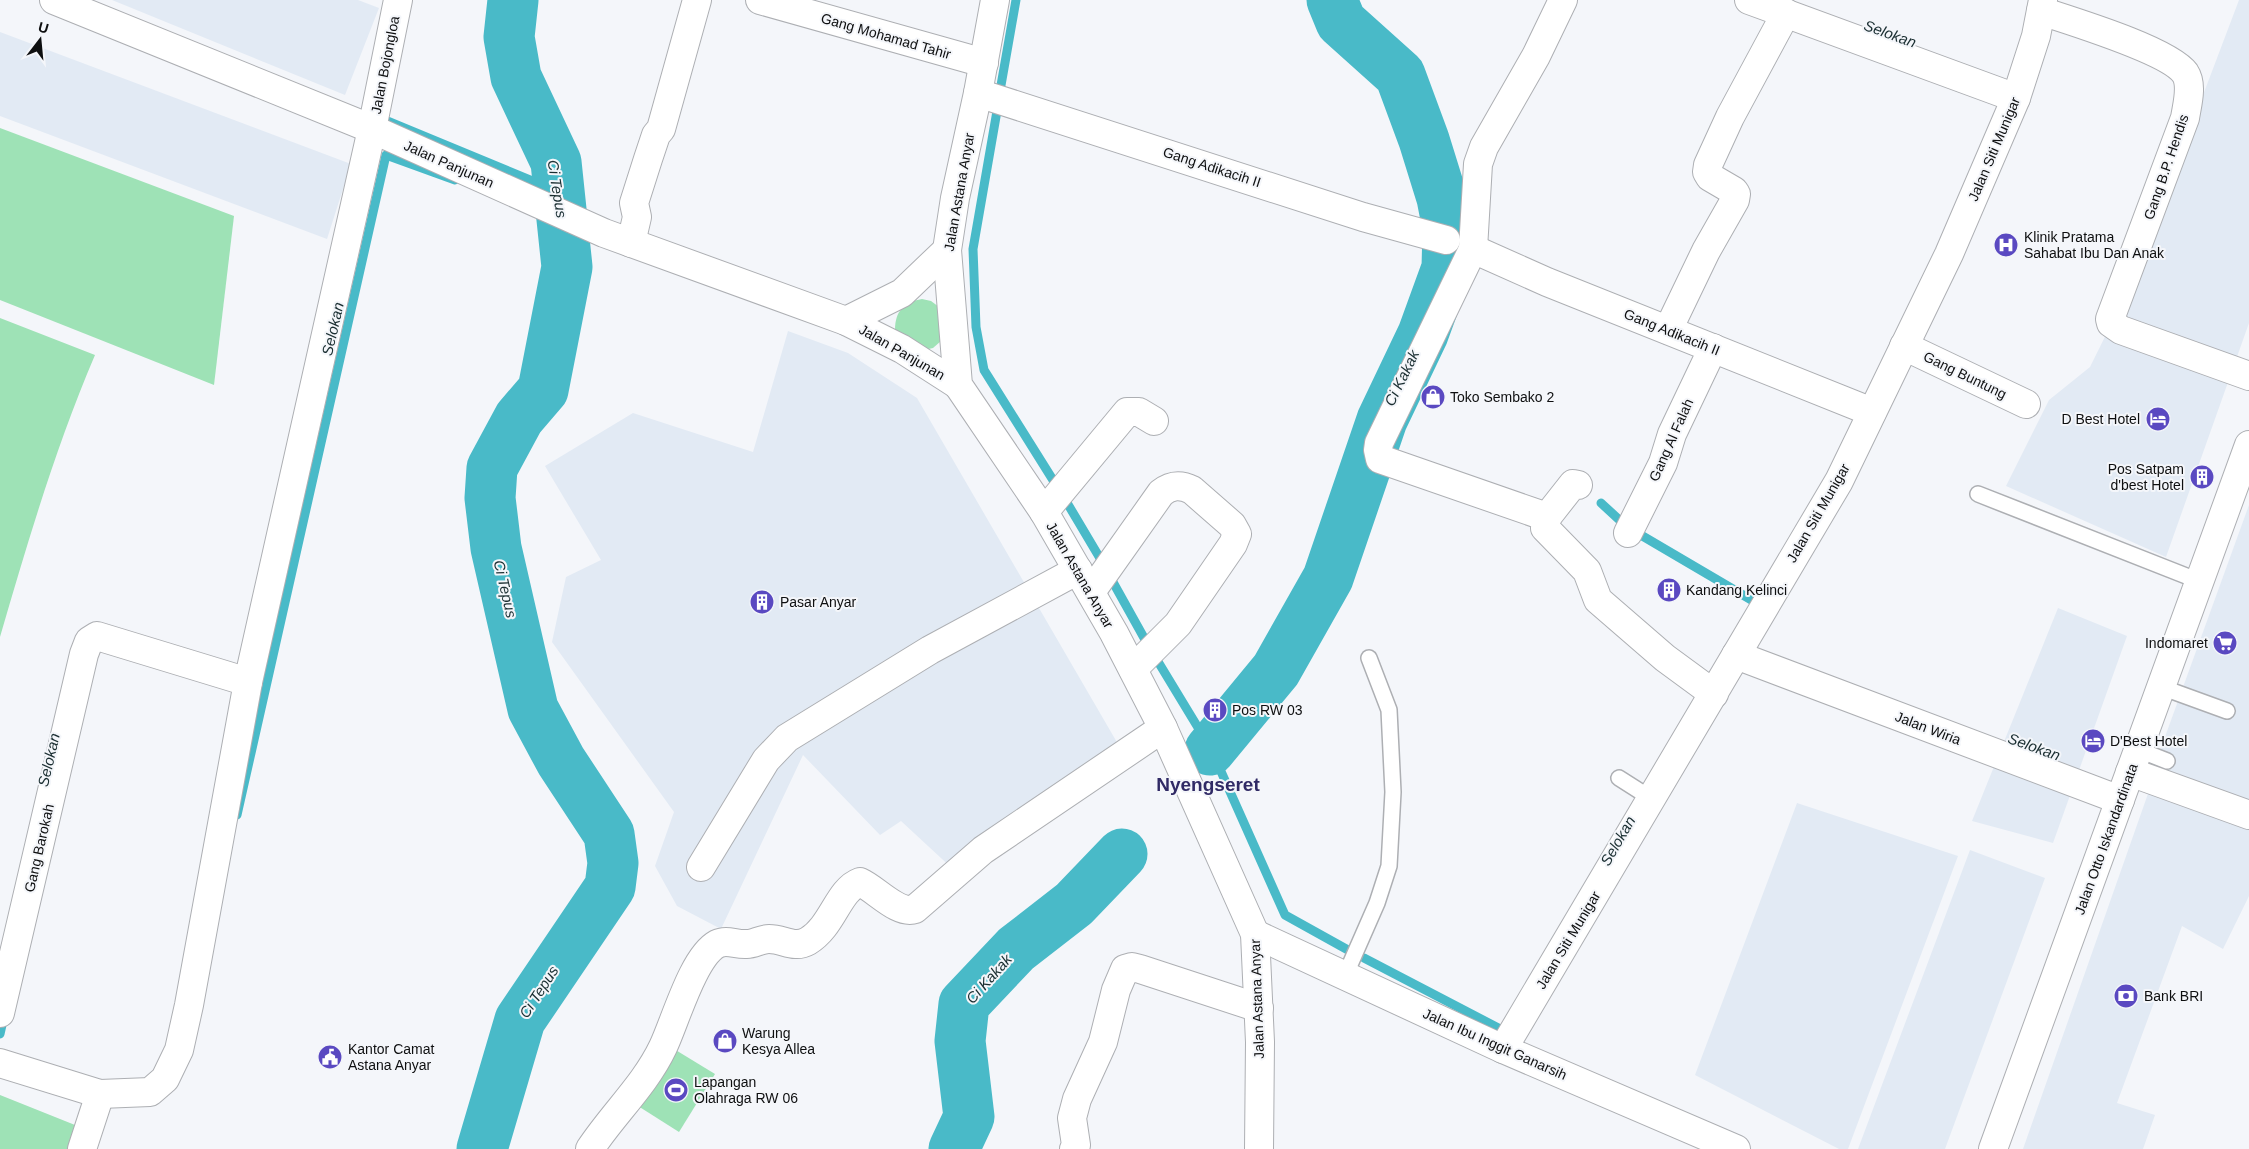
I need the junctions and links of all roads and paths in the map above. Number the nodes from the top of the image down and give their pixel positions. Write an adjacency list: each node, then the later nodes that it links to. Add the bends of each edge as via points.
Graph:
1 (54, 0): 13 (street, Jalan Panjunan)
2 (398, 0): 13 (street, Jalan Bojongloa)
3 (697, 0): 15 (street, via 661,129 655,138 634,203 638,217)
4 (760, 0): 10 (street, Gang Mohamad Tahir)
5 (994, 0): 10 (street, Jalan Astana Anyar)
6 (1563, 0): 16 (street, via 1536,56 1484,147 1478,164)
7 (1757, 2): 9 (street)
8 (2042, 5): 12 (street, Jalan Siti Munigar, via 2036,36); 22 (street, Gang B.P. Hendis, via 2169,59 2185,74 2189,92 2185,118 2111,323 2121,330)
9 (1786, 13): 12 (street); 19 (street, via 1708,165 1710,177 1734,191 1735,200)
10 (984, 63): 11 (street, Jalan Astana Anyar)
11 (978, 92): 14 (street, Gang Adikacih II, via 1362,217); 17 (street, Jalan Astana Anyar)
12 (2016, 98): 20 (street, Jalan Siti Munigar, via 1949,254)
13 (372, 129): 15 (street, Jalan Panjunan); 38 (street, Jalan Bojongloa)
14 (1446, 240)
15 (631, 243): 18 (street, Jalan Panjunan)
16 (1473, 249): 19 (street, Gang Adikacih II); 31 (street, via 1379,443 1380,460)
17 (947, 250): 18 (street, Jalan Panjunan, via 902,293); 23 (street, Jalan Astana Anyar)
18 (846, 321): 23 (street, Jalan Panjunan, via 902,349)
19 (1668, 330): 21 (street, Gang Adikacih II)
20 (1904, 346): 24 (street, Gang Buntung); 25 (street, Jalan Siti Munigar)
21 (1713, 348): 25 (street, Gang Adikacih II); 32 (street, Gang Al Falah, via 1672,434 1663,463)
22 (2249, 376)
23 (958, 384): 30 (street, Jalan Astana Anyar)
24 (2026, 404)
25 (1872, 412): 35 (street, Jalan Siti Munigar, via 1839,481)
26 (1154, 421): 30 (street, via 1139,412 1127,412)
27 (2249, 445): 34 (street, Jalan Otto Iskandardinata)
28 (1578, 486): 31 (street, via 1573,484)
29 (1978, 494): 34 (lane)
30 (1044, 512): 33 (street, Jalan Astana Anyar)
31 (1547, 517): 40 (street, via 1546,528 1587,571 1598,600 1665,658)
32 (1628, 532)
33 (1085, 581): 37 (street, Jalan Astana Anyar); 37 (street, via 1168,488 1185,486 1232,525 1236,534 1233,544 1184,616); 49 (street, via 930,650 787,738 766,760)
34 (2199, 581): 39 (street, Jalan Otto Iskandardinata)
35 (1740, 657): 40 (street, Jalan Siti Munigar); 47 (street, Jalan Wiria)
36 (1369, 658): 51 (lane, via 1389,710 1393,792 1389,866 1377,903)
37 (1132, 669): 42 (street, Jalan Astana Anyar)
38 (248, 682): 53 (street, Gang Barokah, via 97,636 89,641); 56 (street, Jalan Bojongloa, via 179,1050 165,1079 150,1092)
39 (2161, 687): 41 (lane); 43 (street, Jalan Otto Iskandardinata)
40 (1714, 694): 46 (street, Jalan Siti Munigar)
41 (2228, 711)
42 (1163, 728): 50 (street, Jalan Astana Anyar); 58 (street, via 983,850 915,909 898,908 860,882 847,889 826,926 800,945 766,939 748,944 727,941 711,948 682,999 663,1048)
43 (2134, 761): 44 (lane); 47 (street, Jalan Otto Iskandardinata); 48 (street)
44 (2167, 761)
45 (1619, 778): 46 (lane)
46 (1652, 800): 54 (street, Jalan Siti Munigar)
47 (2120, 800): 62 (street, Jalan Otto Iskandardinata)
48 (2249, 815)
49 (701, 867)
50 (1255, 934): 51 (street, Jalan Ibu Inggit Ganarsih); 52 (street, Jalan Astana Anyar)
51 (1345, 976): 54 (street, Jalan Ibu Inggit Ganarsih)
52 (1259, 1008): 59 (street, via 1140,969 1125,969 1116,990 1103,1042 1077,1099 1072,1118); 60 (street, Jalan Astana Anyar)
53 (0, 1013)
54 (1503, 1049): 61 (street, Jalan Ibu Inggit Ganarsih)
55 (0, 1063): 56 (street, Jalan Bojongloa)
56 (100, 1094): 57 (street)
57 (82, 1149)
58 (590, 1149)
59 (1074, 1149)
60 (1259, 1149)
61 (1736, 1149)
62 (1993, 1149)

